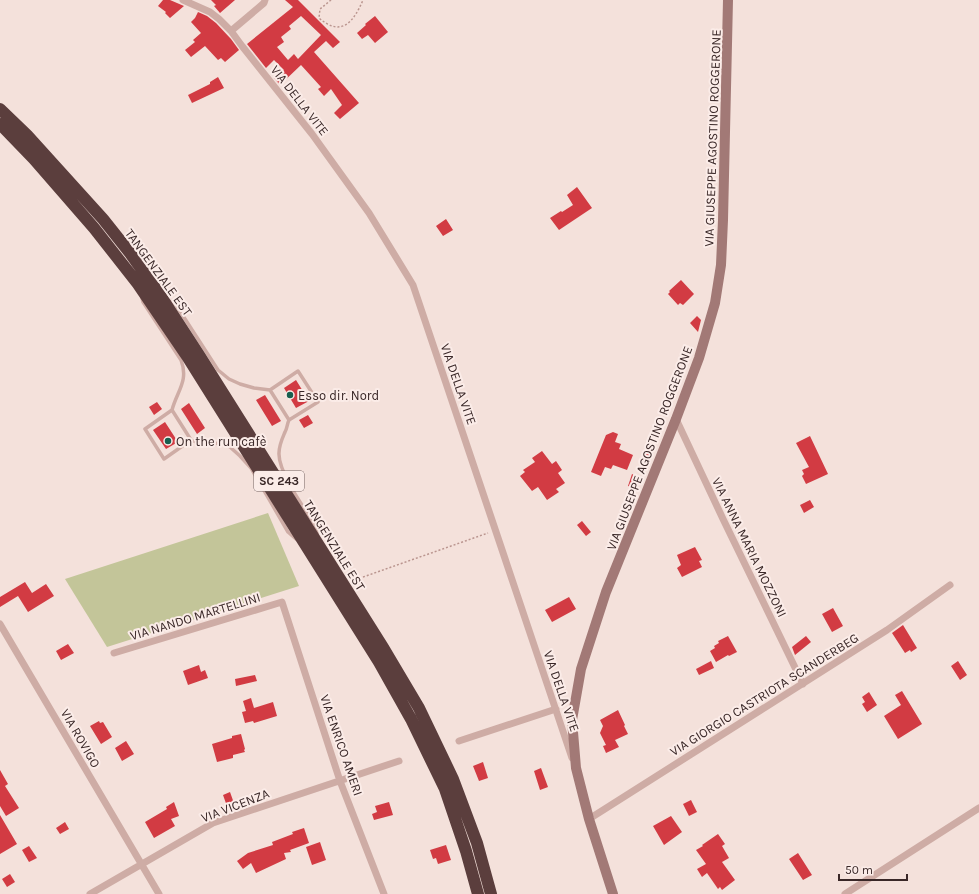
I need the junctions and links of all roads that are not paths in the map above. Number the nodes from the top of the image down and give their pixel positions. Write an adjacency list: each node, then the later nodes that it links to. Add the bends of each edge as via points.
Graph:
1 (183, 0): 4 (street, VIA DELLA VITE, via 210,12)
2 (265, 0): 4 (street)
3 (728, 0): 11 (street, VIA GIUSEPPE AGOSTINO ROGGERONE, via 721,265 715,303 699,358)
4 (231, 31): 20 (street, VIA DELLA VITE, via 312,134 369,213 413,285)
5 (0, 109): 8 (highway, TANGENZIALE EST / SC 243, via 103,219)
6 (0, 124): 7 (highway, TANGENZIALE EST / SC 243, via 34,159)
7 (138, 284): 10 (lane, via 143,302 183,366 182,385); 14 (highway, TANGENZIALE EST / SC 243)
8 (160, 295): 9 (lane, via 176,305 218,370 240,384); 14 (highway, TANGENZIALE EST / SC 243, via 200,355)
9 (270, 390): 12 (lane); 12 (lane, via 298,371 318,402)
10 (172, 410): 13 (lane); 13 (lane, via 144,429 164,458)
11 (676, 419): 19 (street, VIA ANNA MARIA MOZZONI); 23 (street, VIA GIUSEPPE AGOSTINO ROGGERONE, via 606,592 581,669 572,720)
12 (288, 420): 14 (lane, via 281,440 280,462 284,475 315,525)
13 (191, 440): 14 (lane, via 209,444 221,443 240,456 251,468 288,532)
14 (316, 551): 31 (highway, TANGENZIALE EST / SC 243, via 411,719 445,789); 32 (highway, TANGENZIALE EST / SC 243, via 384,649 419,708 453,779 477,843)
15 (950, 585): 19 (street, VIA GIORGIO CASTRIOTA SCANDERBEG, via 887,630)
16 (282, 602): 18 (street, VIA NANDO MARTELLINI); 24 (street, VIA ENRICO AMERI)
17 (0, 624): 27 (street, VIA ROVIGO)
18 (114, 653)
19 (803, 684): 26 (street, VIA GIORGIO CASTRIOTA SCANDERBEG)
20 (556, 709): 21 (street); 23 (street, VIA DELLA VITE)
21 (459, 741)
22 (399, 761): 24 (street, VIA VICENZA)
23 (576, 768): 26 (street, VIA GIUSEPPE AGOSTINO ROGGERONE)
24 (340, 781): 27 (street, VIA VICENZA, via 213,823); 30 (street, VIA ENRICO AMERI)
25 (979, 808): 34 (street)
26 (588, 819): 33 (street, VIA GIUSEPPE AGOSTINO ROGGERONE)
27 (141, 864): 28 (street, VIA VICENZA); 29 (street, VIA ROVIGO)
28 (90, 894)
29 (158, 894)
30 (384, 894)
31 (478, 894)
32 (491, 894)
33 (613, 894)
34 (845, 894)

